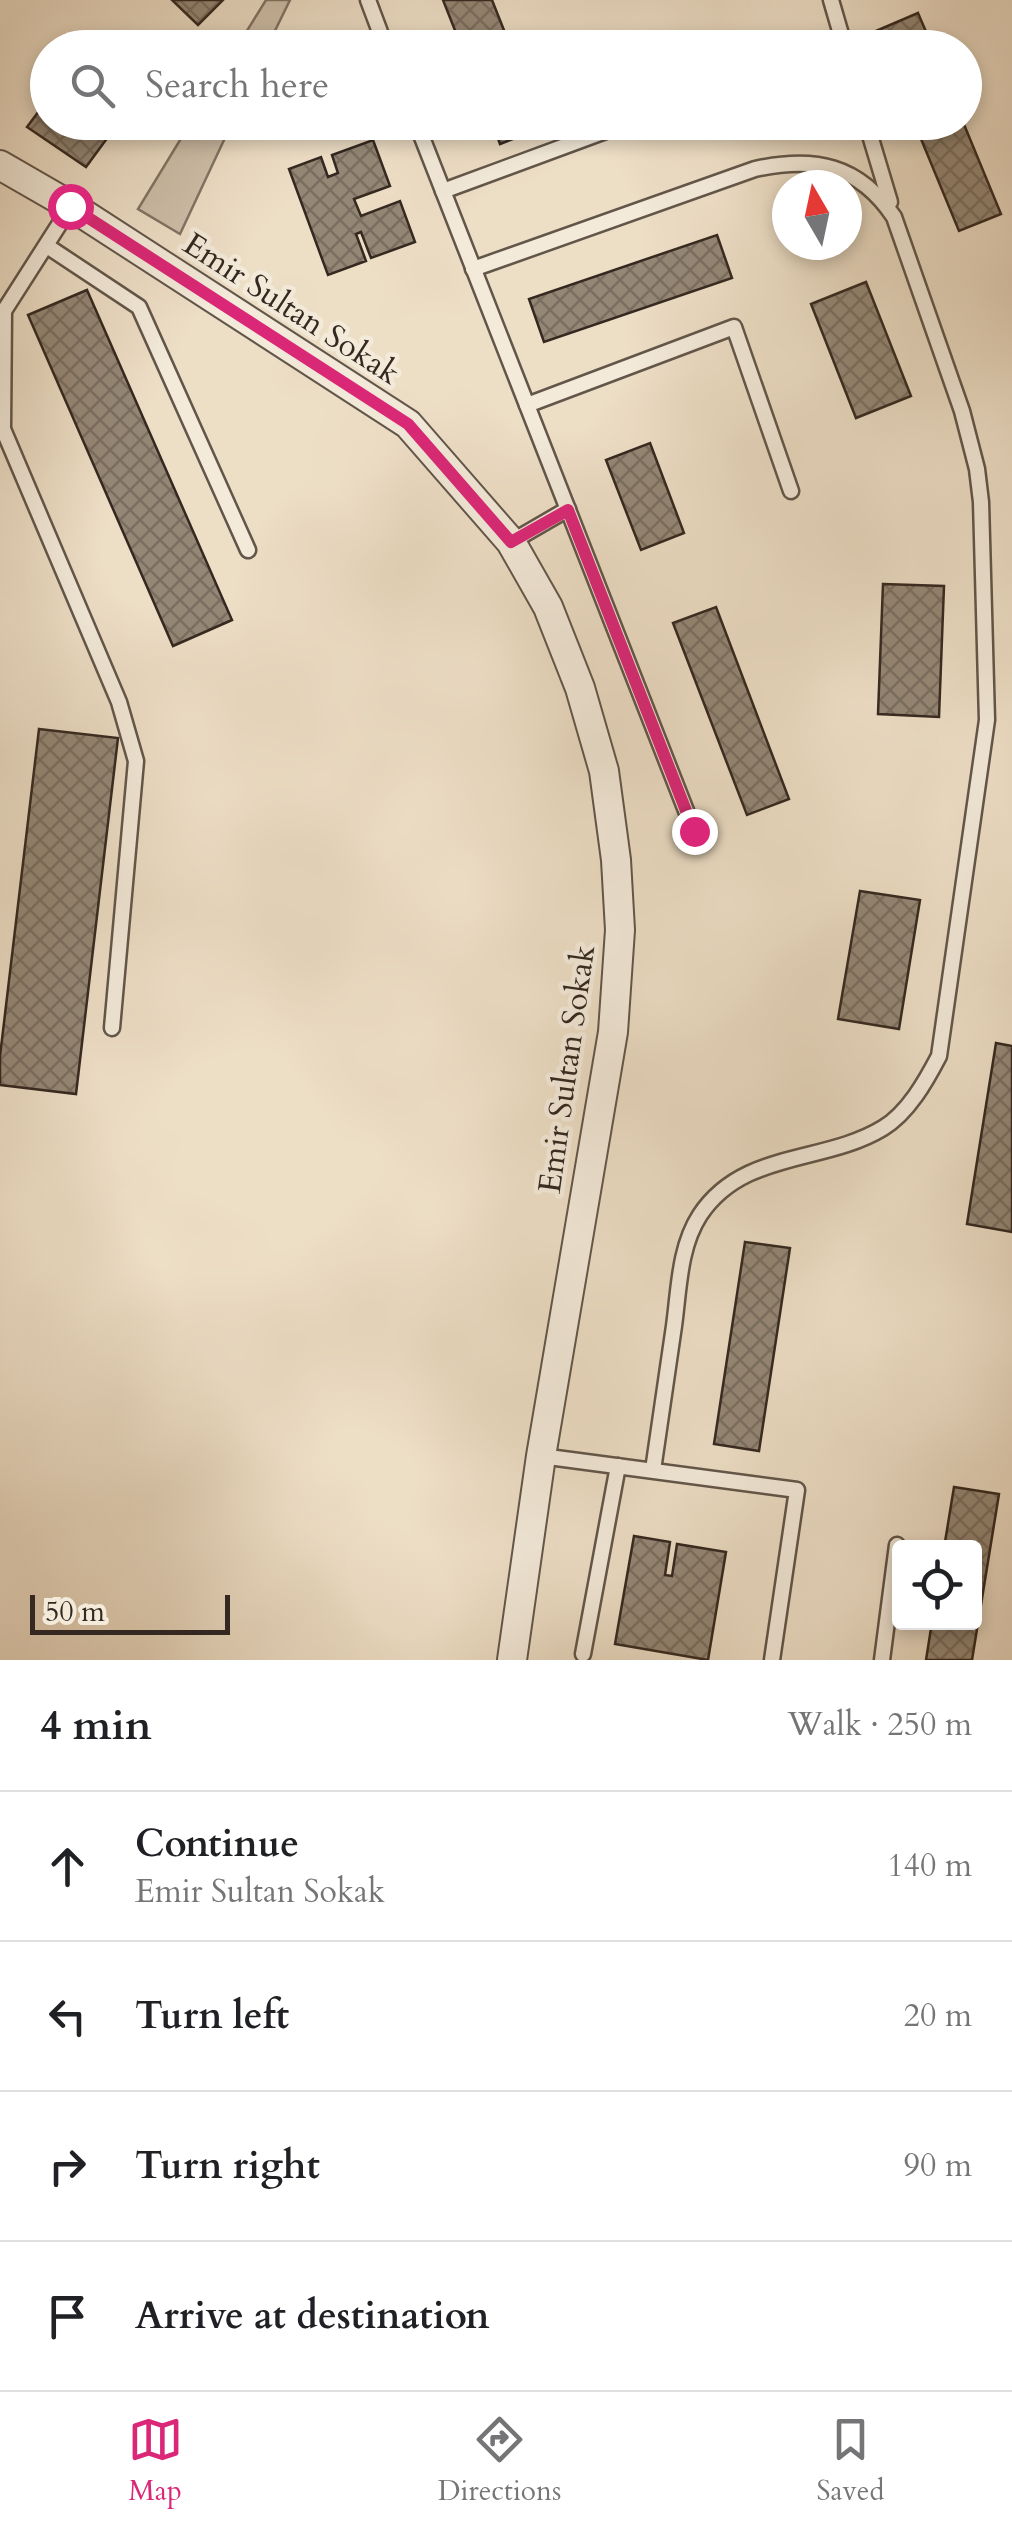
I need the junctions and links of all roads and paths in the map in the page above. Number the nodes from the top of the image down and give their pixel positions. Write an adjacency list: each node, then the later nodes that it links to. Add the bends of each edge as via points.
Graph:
1 (368, 0): 3 (lane)
2 (831, 0): 4 (lane)
3 (379, 30)
4 (840, 30)
5 (423, 140): 9 (lane)
6 (581, 140): 9 (lane)
7 (871, 140): 11 (lane)
8 (0, 165): 10 (street, Emir Sultan Sokak)
9 (443, 191): 13 (lane)
10 (70, 206): 12 (lane); 17 (street, Emir Sultan Sokak, via 408,424)
11 (894, 217): 13 (lane, via 863,181 839,169 782,163); 23 (lane, via 962,411 980,502 986,720 943,1040 929,1075 884,1127 759,1167 701,1212 684,1253)
12 (47, 246): 18 (lane, via 139,307); 20 (lane, via 4,312 3,429 119,702 136,761)
13 (473, 269): 14 (lane)
14 (527, 405): 15 (lane, via 734,327); 16 (lane)
15 (790, 491)
16 (568, 510): 17 (lane); 19 (lane)
17 (511, 542): 21 (street, Emir Sultan Sokak, via 548,607 604,771 620,930 613,1032)
18 (248, 550)
19 (694, 831)
20 (112, 1028)
21 (541, 1456): 22 (lane); 26 (street, Emir Sultan Sokak)
22 (618, 1466): 23 (lane); 25 (lane)
23 (653, 1470): 27 (lane, via 797,1490)
24 (892, 1578): 28 (lane)
25 (583, 1654)
26 (512, 1660)
27 (772, 1660)
28 (882, 1660)

